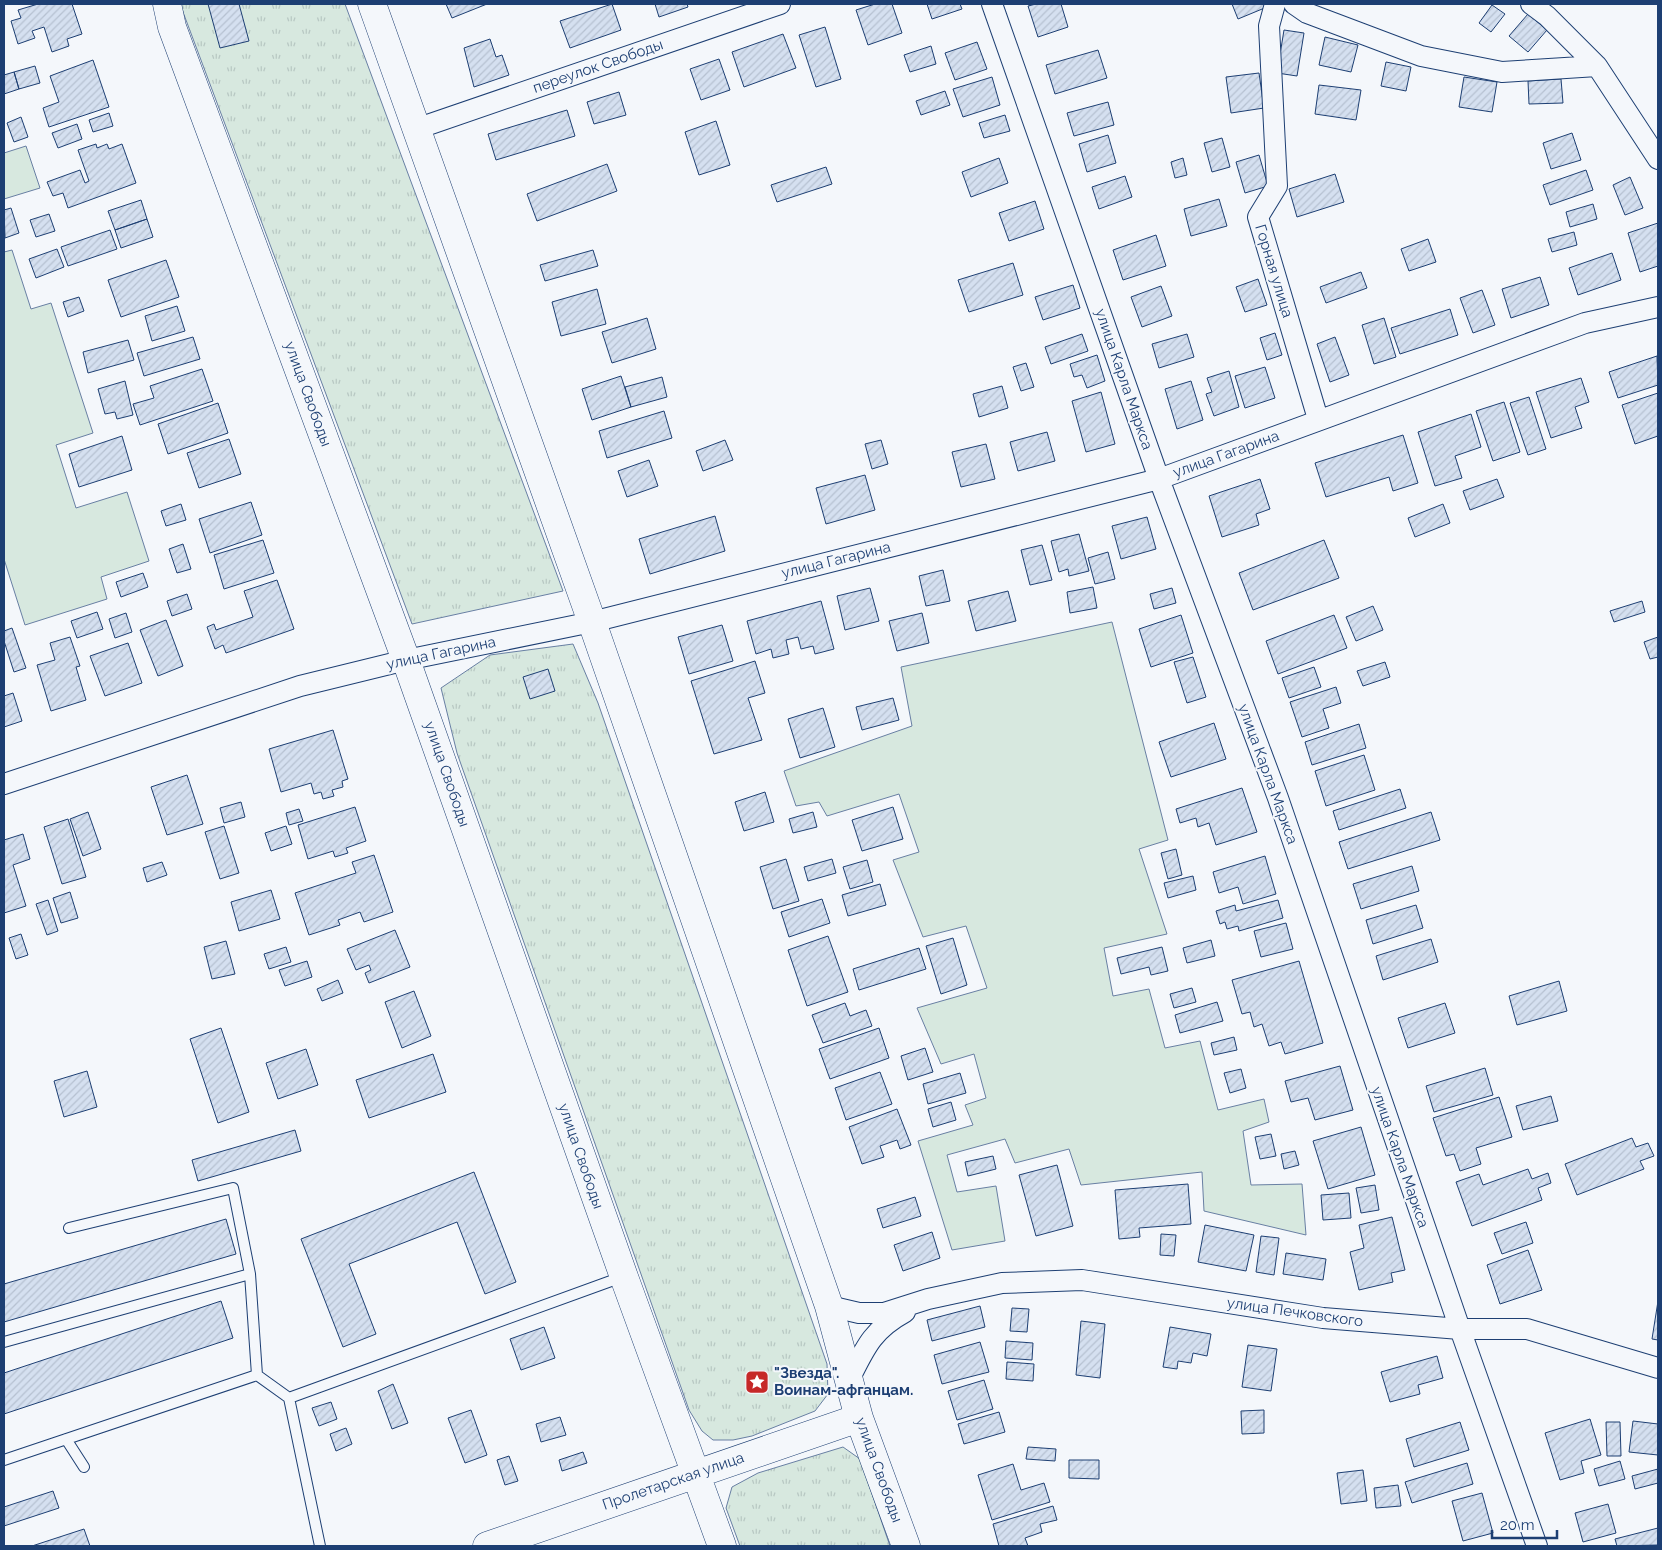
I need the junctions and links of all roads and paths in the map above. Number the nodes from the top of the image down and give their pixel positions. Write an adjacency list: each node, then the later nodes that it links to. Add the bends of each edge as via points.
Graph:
1 (372, 4): 9 (main road, улица Свободы)
2 (780, 4): 9 (street, переулок Свободы)
3 (992, 4): 13 (street, улица Карла Маркса)
4 (1275, 4): 12 (street, Горная улица, via 1269,26 1277,186 1258,217)
5 (1294, 4): 8 (street, via 1307,13 1421,56 1502,72)
6 (1531, 4): 8 (street)
7 (167, 11): 15 (main road, улица Свободы)
8 (1598, 66): 10 (street)
9 (416, 129): 14 (main road, улица Свободы)
10 (1658, 159)
11 (1658, 307): 12 (street, улица Гагарина, via 1585,323)
12 (1318, 419): 13 (street, улица Гагарина)
13 (1159, 479): 14 (street, улица Гагарина); 22 (street, улица Карла Маркса, via 1278,798)
14 (592, 622): 15 (street, улица Гагарина); 21 (main road, улица Свободы)
15 (406, 660): 16 (street, улица Гагарина, via 300,686); 19 (main road, улица Свободы)
16 (4, 784)
17 (69, 1228): 18 (lane, via 233,1188)
18 (250, 1274): 23 (lane); 25 (lane)
19 (624, 1277): 27 (lane); 32 (main road, улица Свободы)
20 (928, 1299): 21 (street, via 884,1313 859,1313); 22 (street, улица Печковского, via 1002,1283 1082,1280 1323,1318); 26 (street, via 885,1322 868,1342)
21 (829, 1306): 26 (main road, улица Свободы)
22 (1460, 1330): 24 (street, улица Печковского, via 1527,1329); 37 (street, улица Карла Маркса)
23 (4, 1342)
24 (1658, 1368)
25 (257, 1375): 27 (lane); 29 (lane)
26 (848, 1380): 28 (main road, улица Свободы)
27 (289, 1398): 33 (lane)
28 (859, 1418): 32 (main road, Пролетарская улица); 36 (main road, улица Свободы)
29 (66, 1439): 30 (lane); 31 (lane)
30 (4, 1460)
31 (84, 1467)
32 (696, 1473): 34 (main road, Пролетарская улица); 35 (main road, улица Свободы)
33 (320, 1546)
34 (487, 1546)
35 (722, 1546)
36 (906, 1546)
37 (1537, 1546)

